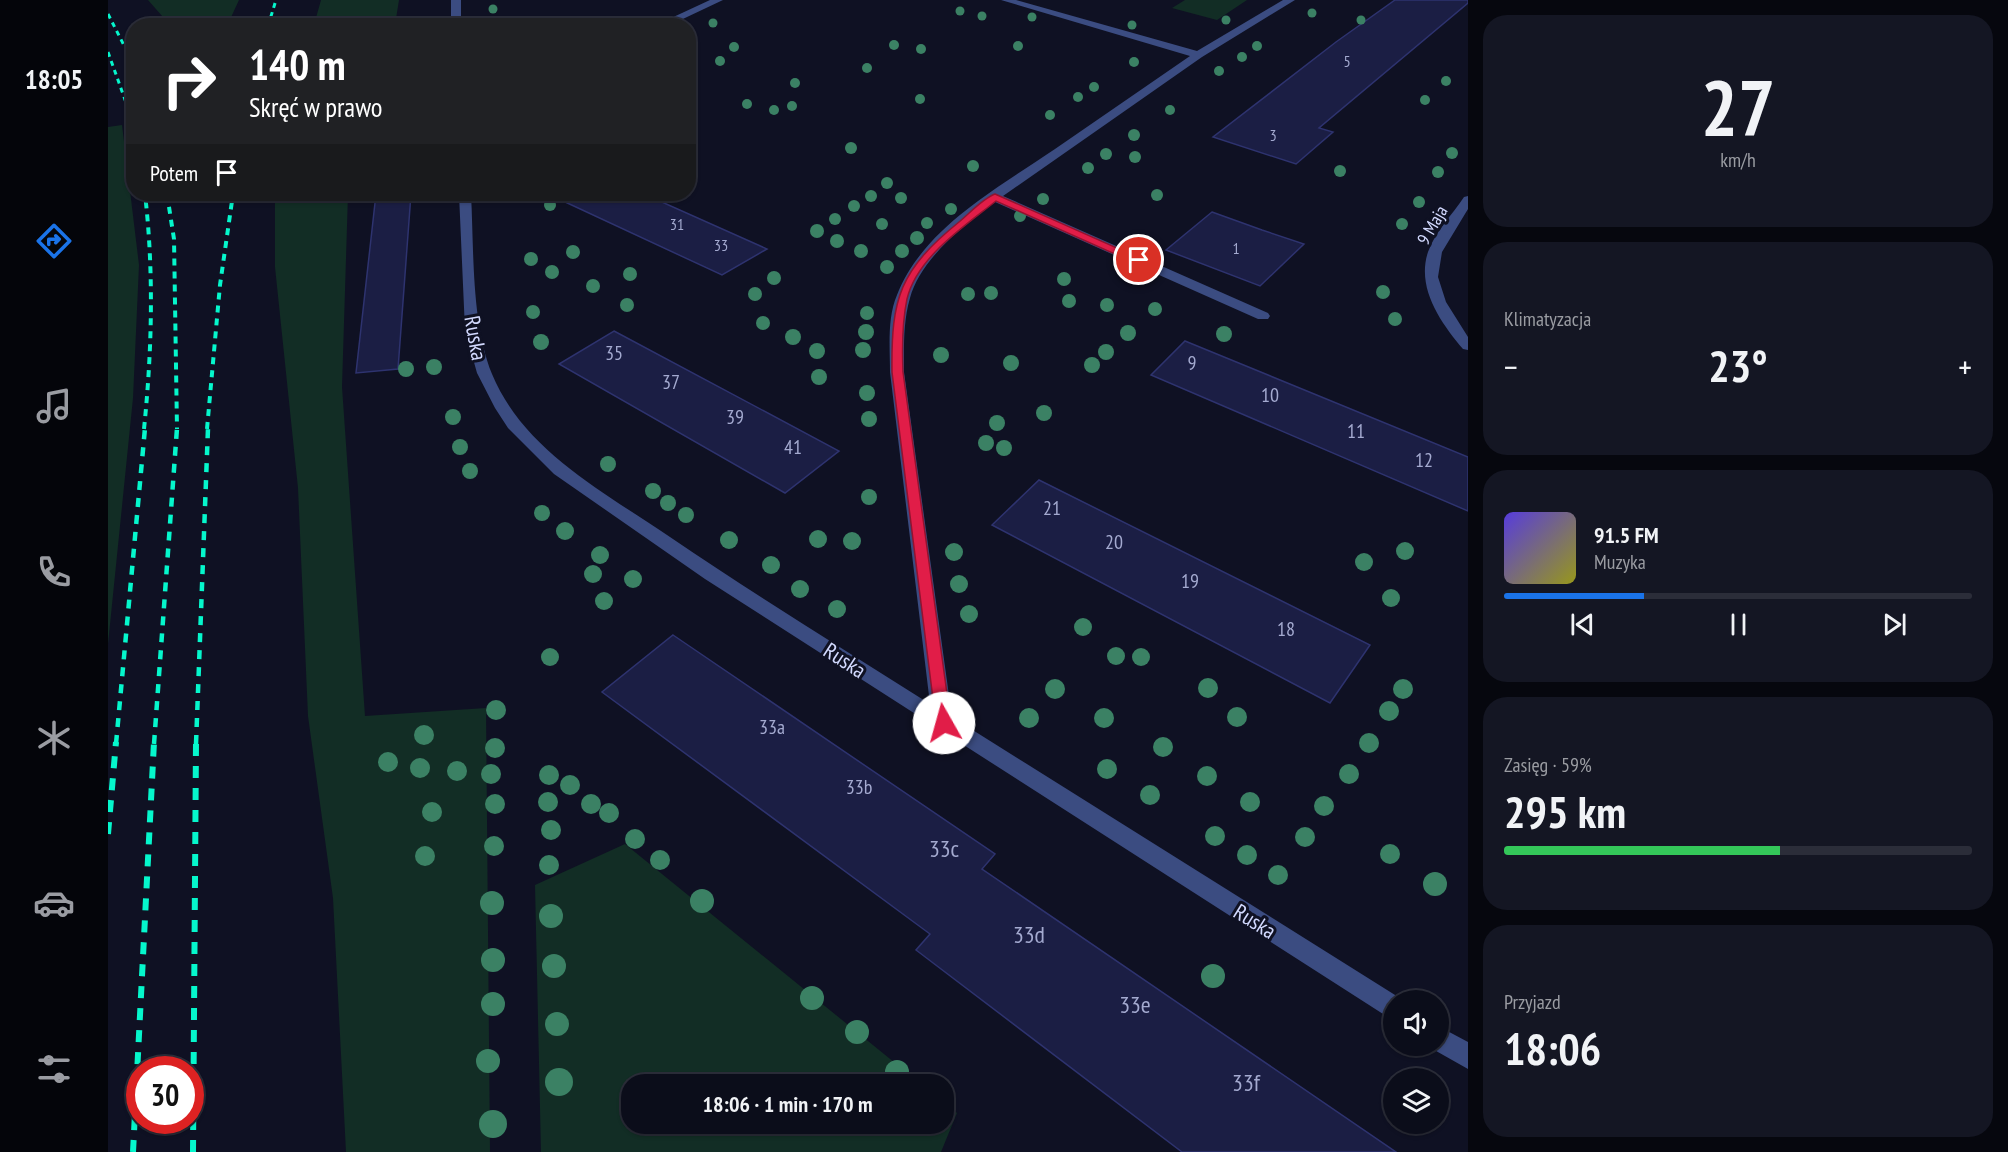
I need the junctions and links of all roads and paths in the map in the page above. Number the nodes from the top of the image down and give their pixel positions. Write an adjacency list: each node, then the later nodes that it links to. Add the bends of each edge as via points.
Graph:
1 (456, 0): 5 (street)
2 (718, 0): 6 (street)
3 (1006, 0): 7 (street)
4 (1290, 0): 7 (street)
5 (456, 18)
6 (677, 18)
7 (1198, 55): 8 (street)
8 (995, 197): 11 (street); 13 (street, via 947,234 925,257 909,283 898,314 897,372)
9 (1468, 200): 12 (street, 9 Maja, via 1436,249 1432,270 1441,306)
10 (465, 201): 13 (street, Ruska, via 476,352 485,380 537,451 711,574)
11 (1263, 316)
12 (1468, 346)
13 (944, 723): 14 (street, Ruska)
14 (1383, 1002)
15 (1449, 1045): 16 (street)
16 (1468, 1056)

